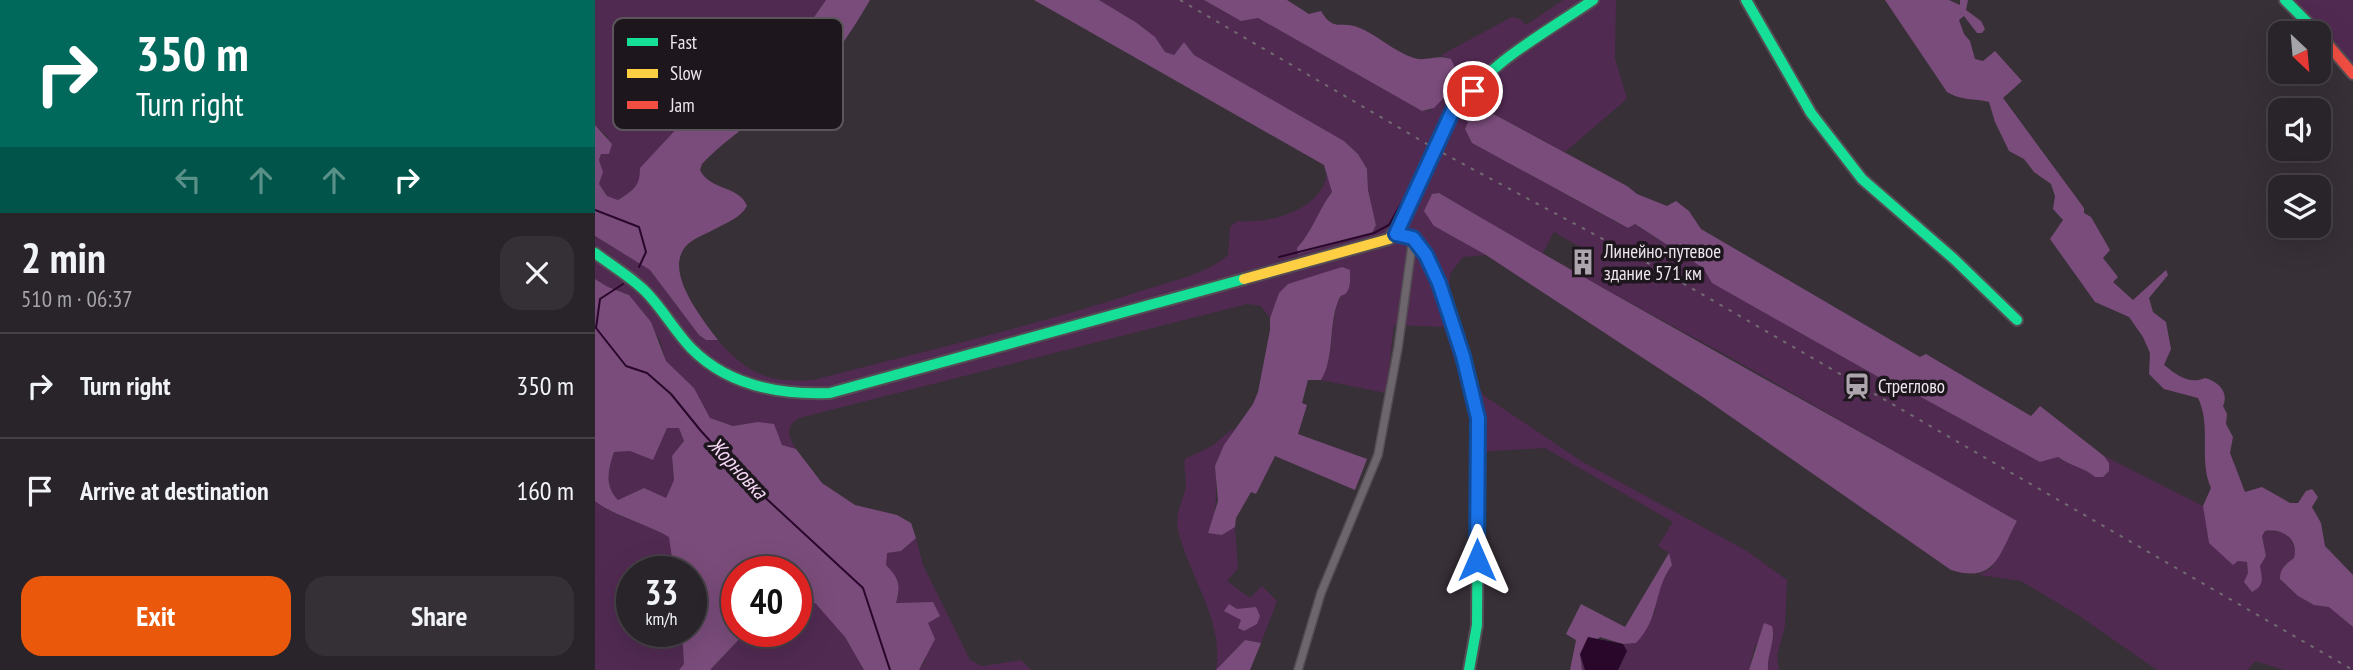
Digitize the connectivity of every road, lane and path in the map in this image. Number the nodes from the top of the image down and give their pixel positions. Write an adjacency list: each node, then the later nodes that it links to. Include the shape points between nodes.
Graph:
1 (1593, 0): 7 (street, via 1493,72 1453,110)
2 (1747, 0): 10 (street, via 1811,113 1862,179)
3 (2285, 0): 4 (street)
4 (2305, 21)
5 (2331, 49): 6 (street)
6 (2353, 74)
7 (1396, 234): 8 (street); 9 (street, via 1375,244 830,393 797,396 757,389 719,370 692,349 645,291)
8 (1413, 238): 11 (street, via 1378,455 1321,593); 12 (street, via 1439,283 1478,418 1477,625)
9 (595, 254)
10 (2017, 320)
11 (1298, 670)
12 (1469, 670)

